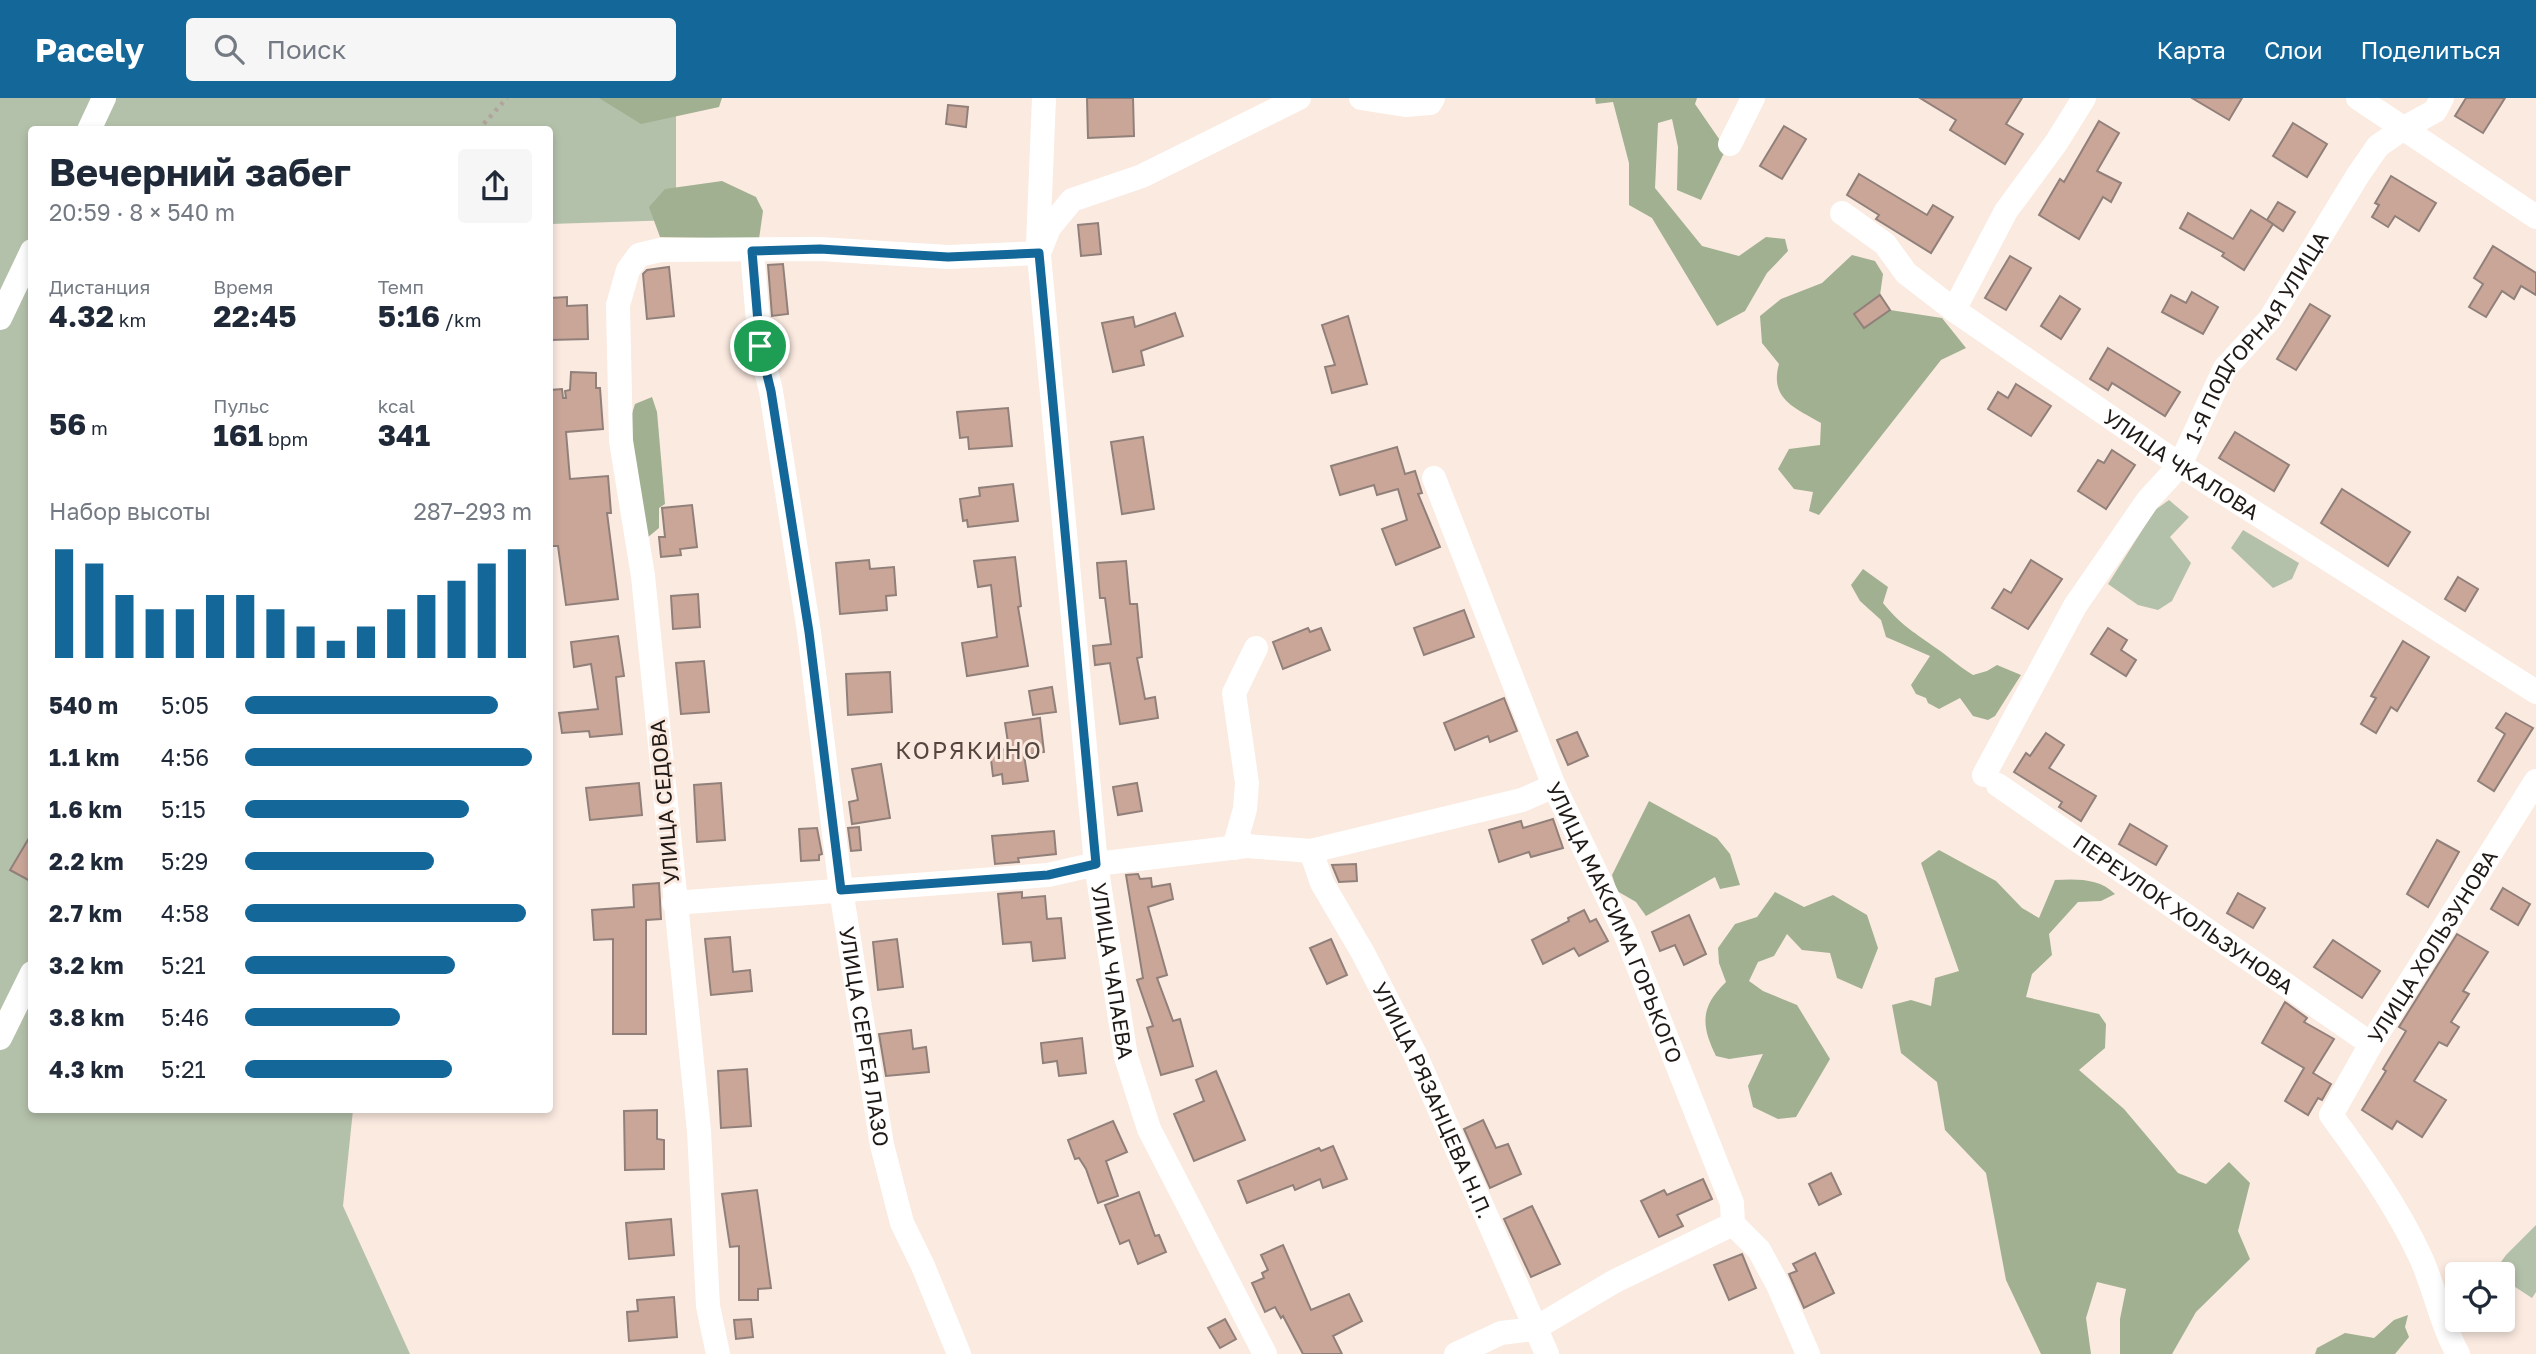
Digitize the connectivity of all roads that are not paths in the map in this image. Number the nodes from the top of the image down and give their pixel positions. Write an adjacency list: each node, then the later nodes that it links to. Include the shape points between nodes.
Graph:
1 (104, 98): 10 (street)
2 (1044, 98): 16 (street, УЛИЦА ЧАПАЕВА)
3 (1299, 98): 16 (street, via 1142,176 1072,200 1049,228)
4 (1361, 98): 9 (street, via 1405,105)
5 (1753, 98): 12 (street)
6 (2084, 98): 18 (street, via 2006,211)
7 (2358, 98): 11 (street)
8 (2442, 98): 11 (street, 1-Я ПОДГОРНАЯ УЛИЦА, via 2435,111)
9 (1432, 101)
10 (91, 126)
11 (2404, 128): 14 (street); 20 (street, 1-Я ПОДГОРНАЯ УЛИЦА, via 2378,146 2270,319 2225,368)
12 (1730, 144)
13 (1842, 213): 18 (street, УЛИЦА ЧКАЛОВА, via 1885,244 1906,272)
14 (2536, 217)
15 (752, 251): 16 (street, via 820,249 948,257); 30 (street, УЛИЦА СЕРГЕЯ ЛАЗО, via 760,346 809,632); 31 (street, УЛИЦА СЕДОВА, via 660,250 639,255 628,270 618,304 621,441 643,576)
16 (1039, 253): 29 (street, УЛИЦА ЧАПАЕВА)
17 (28, 259): 19 (street)
18 (1954, 310): 20 (street, УЛИЦА ЧКАЛОВА)
19 (0, 318)
20 (2180, 465): 23 (street, УЛИЦА ЧКАЛОВА); 24 (street, 1-Я ПОДГОРНАЯ УЛИЦА, via 2148,500 2075,607)
21 (1434, 478): 26 (street, УЛИЦА МАКСИМА ГОРЬКОГО)
22 (1256, 648): 27 (street, via 1234,693 1247,783)
23 (2536, 692)
24 (1991, 780): 34 (street, ПЕРЕУЛОК ХОЛЬЗУНОВА)
25 (2536, 781): 34 (street, УЛИЦА ХОЛЬЗУНОВА)
26 (1554, 786): 28 (street, via 1522,800); 35 (street, УЛИЦА МАКСИМА ГОРЬКОГО, via 1625,933 1732,1203)
27 (1234, 848): 28 (street); 29 (street)
28 (1311, 851): 36 (street, УЛИЦА РЯЗАНЦЕВА Н.П., via 1322,883 1416,1056)
29 (1096, 864): 30 (street, via 1048,875); 39 (street, УЛИЦА ЧАПАЕВА, via 1126,1057 1149,1129)
30 (841, 890): 31 (street); 38 (street, УЛИЦА СЕРГЕЯ ЛАЗО, via 882,1145 898,1210)
31 (674, 904): 37 (street, УЛИЦА СЕДОВА, via 699,1131 708,1306)
32 (28, 981): 33 (street)
33 (0, 1038)
34 (2371, 1044): 43 (street, УЛИЦА ХОЛЬЗУНОВА, via 2331,1115 2400,1217)
35 (1733, 1224): 36 (street, via 1615,1281); 42 (street, via 1759,1250)
36 (1534, 1329): 40 (street, via 1501,1333); 41 (street, УЛИЦА РЯЗАНЦЕВА Н.П.)
37 (718, 1354)
38 (959, 1354)
39 (1265, 1354)
40 (1456, 1354)
41 (1547, 1354)
42 (1808, 1354)
43 (2458, 1354)

